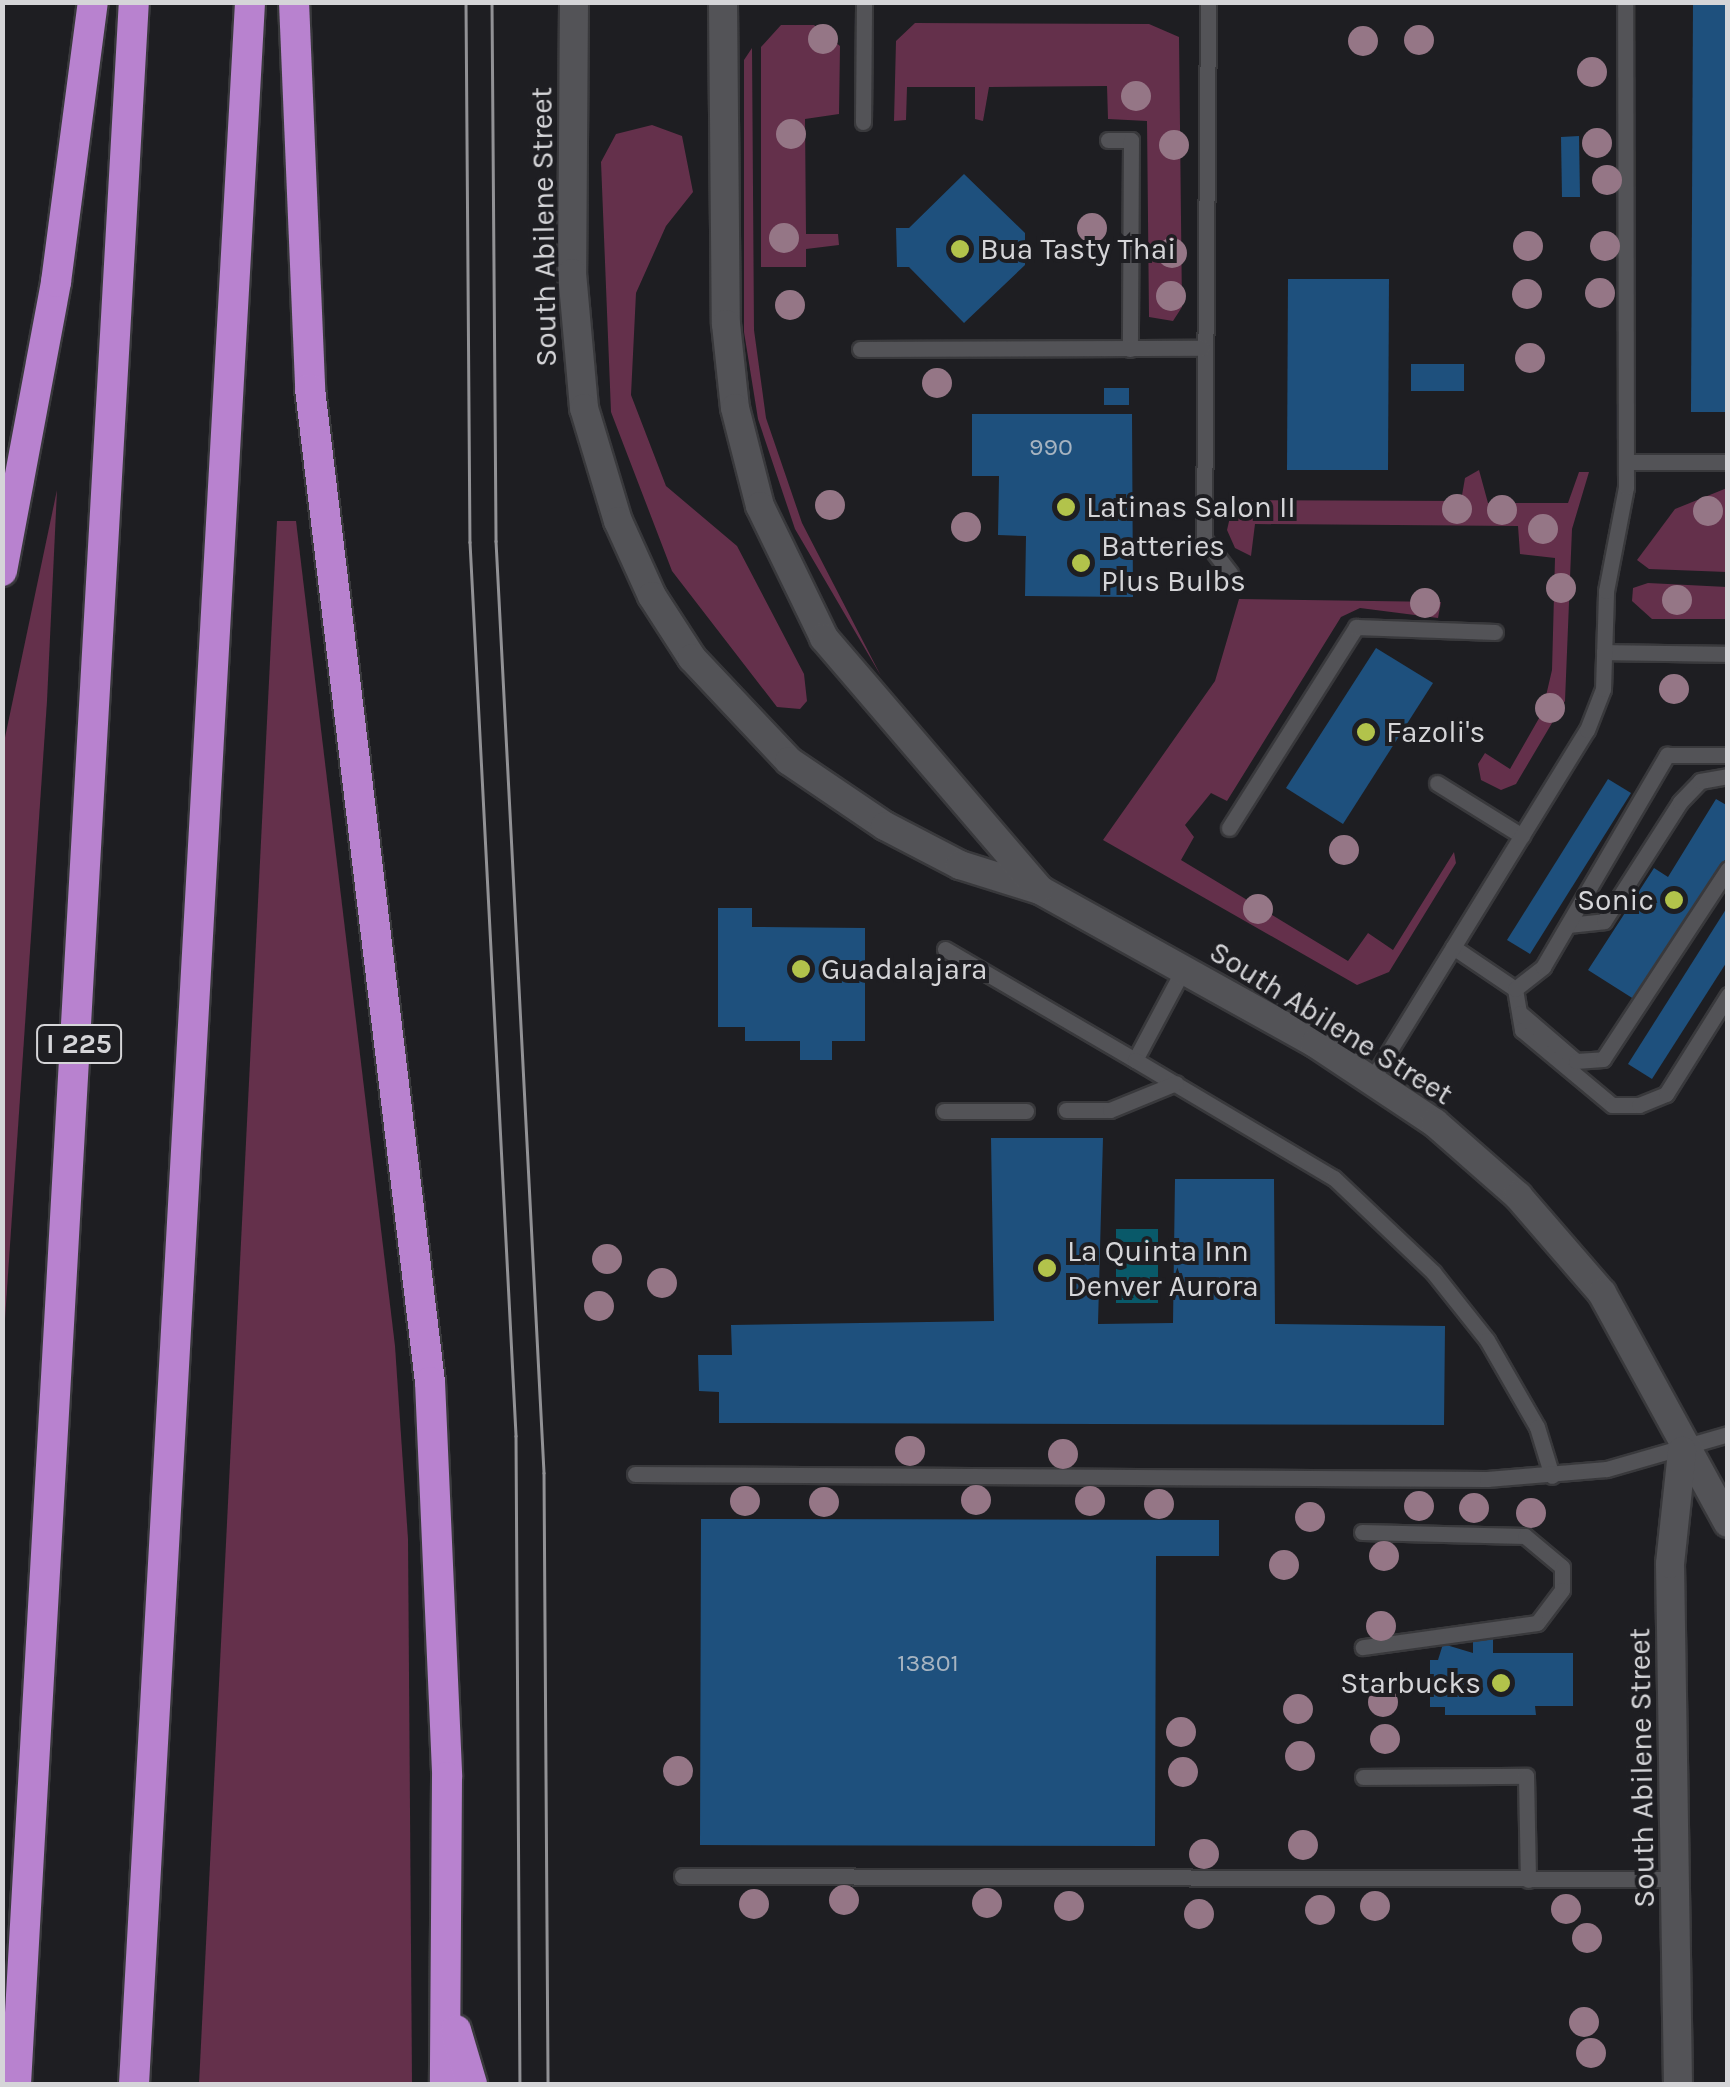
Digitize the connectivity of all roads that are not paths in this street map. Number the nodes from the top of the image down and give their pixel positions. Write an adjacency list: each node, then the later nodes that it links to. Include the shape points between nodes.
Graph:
1 (94, 2): 17 (highway, via 56,282)
2 (134, 2): 54 (highway, I 225)
3 (250, 2): 55 (highway)
4 (294, 2): 53 (highway, via 310,389 430,1382 447,1777)
5 (574, 2): 28 (main road, South Abilene Street, via 578,374 604,480 652,596 728,701 789,761 922,847)
6 (723, 2): 28 (main road, South Abilene Street, via 726,324 735,408 760,506 824,638)
7 (864, 2): 10 (lane)
8 (1208, 2): 12 (lane)
9 (1625, 2): 15 (lane)
10 (863, 122)
11 (1108, 140): 14 (lane, via 1130,140)
12 (1202, 348): 14 (lane); 18 (lane, via 1204,539)
13 (860, 349): 14 (lane)
14 (1130, 349)
15 (1627, 462): 16 (lane); 20 (lane)
16 (1728, 462)
17 (2, 572)
18 (1230, 573)
19 (1495, 632): 25 (lane, via 1356,627)
20 (1604, 652): 21 (lane); 26 (lane, via 1597,710)
21 (1728, 654)
22 (1728, 755): 29 (lane, via 1668,755)
23 (1728, 776): 29 (lane, via 1700,781 1680,802 1604,922)
24 (1437, 783): 26 (lane)
25 (1229, 828)
26 (1522, 836): 30 (lane)
27 (1728, 869): 35 (lane, via 1603,1058 1576,1061)
28 (1040, 890): 32 (main road, South Abilene Street)
29 (1568, 926): 33 (lane, via 1543,967)
30 (1453, 947): 33 (lane); 37 (lane)
31 (945, 949): 36 (lane)
32 (1183, 970): 36 (lane); 37 (main road, South Abilene Street)
33 (1515, 989): 35 (lane)
34 (1728, 996): 35 (lane, via 1666,1094 1640,1106 1612,1105 1522,1030)
35 (1520, 1013)
36 (1135, 1060): 38 (lane)
37 (1372, 1079): 43 (main road, South Abilene Street, via 1482,1162 1571,1254 1630,1336)
38 (1176, 1083): 39 (lane, via 1110,1110); 45 (lane, via 1334,1178 1432,1272 1486,1340 1537,1427)
39 (1066, 1110)
40 (944, 1111): 41 (lane)
41 (1026, 1111)
42 (1728, 1434): 43 (lane)
43 (1682, 1451): 45 (lane); 46 (main road, South Abilene Street); 52 (main road, South Abilene Street, via 1670,1564)
44 (635, 1474): 45 (lane)
45 (1552, 1476)
46 (1728, 1523)
47 (1362, 1532): 48 (lane, via 1525,1536 1562,1567 1562,1590 1537,1623)
48 (1363, 1647)
49 (1363, 1776): 51 (lane, via 1526,1776)
50 (682, 1876): 51 (lane)
51 (1528, 1880): 52 (lane)
52 (1678, 1880): 58 (main road, South Abilene Street)
53 (445, 1947): 56 (highway); 57 (highway)
54 (16, 2084)
55 (134, 2084)
56 (444, 2084)
57 (472, 2084)
58 (1678, 2084)

